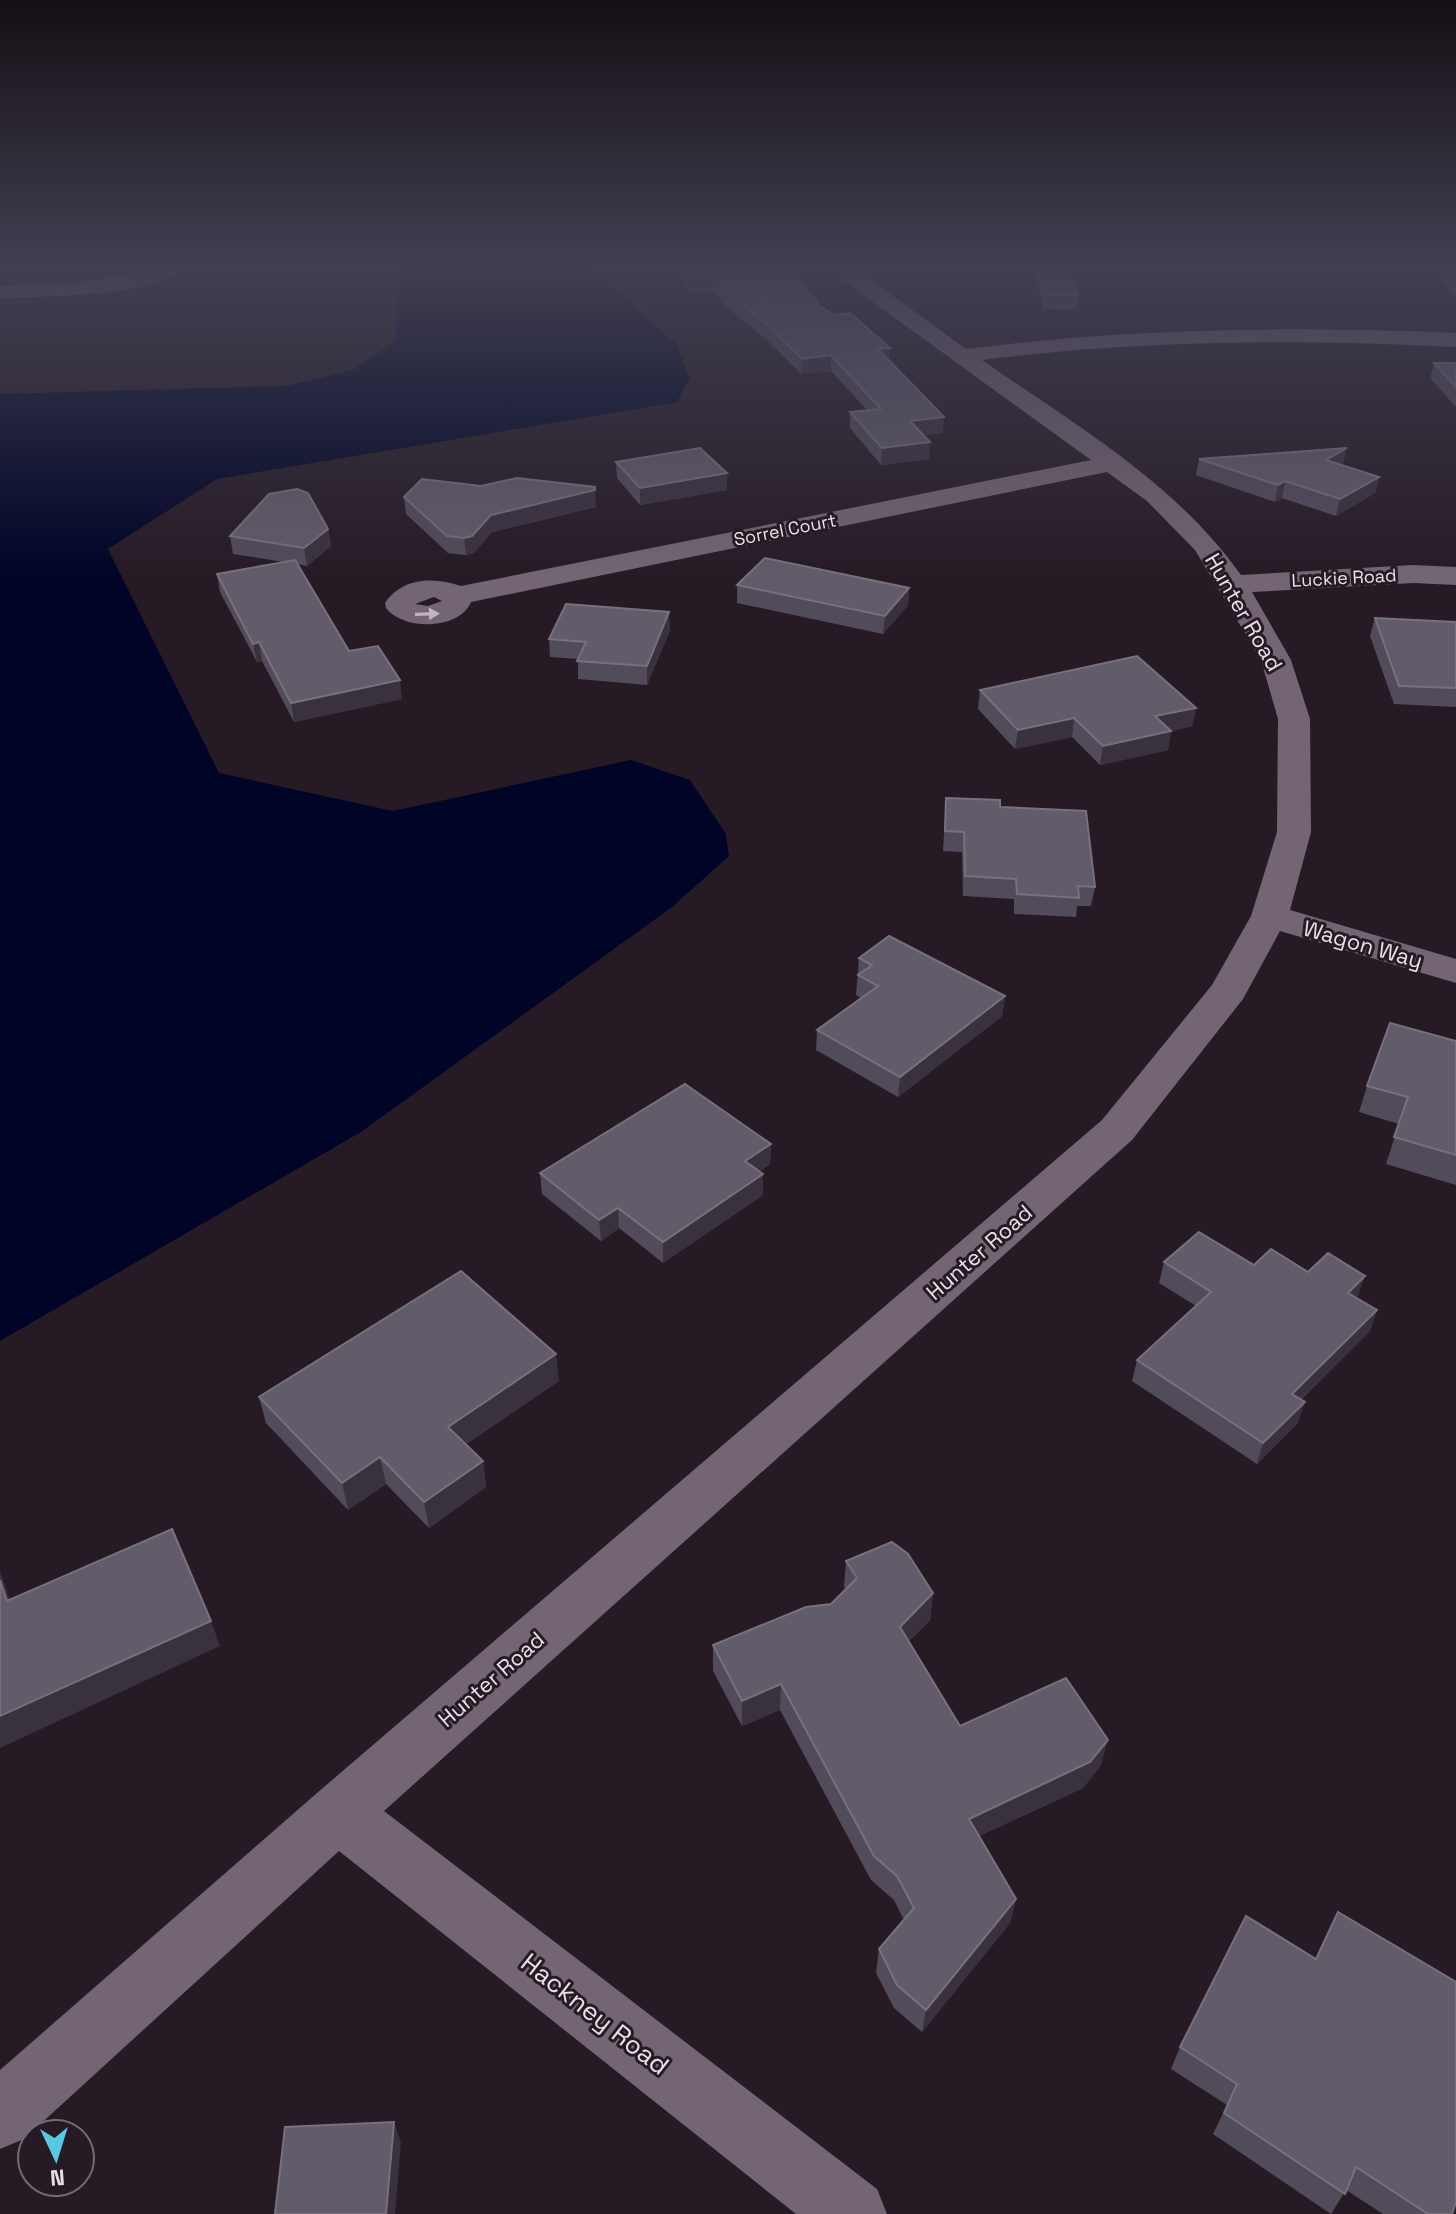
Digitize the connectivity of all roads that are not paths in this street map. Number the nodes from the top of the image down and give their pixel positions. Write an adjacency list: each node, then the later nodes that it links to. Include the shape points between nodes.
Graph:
1 (981, 369): 2 (street, Hunter Road)
2 (1114, 463): 4 (street, Hunter Road, via 1156,495 1205,544); 5 (street, Sorrel Court)
3 (1456, 576): 4 (street, Luckie Road)
4 (1233, 584): 6 (street, Hunter Road, via 1276,660 1294,719 1294,832)
5 (457, 596)
6 (1270, 916): 7 (street, Wagon Way); 8 (street, Hunter Road, via 1229,990 1117,1130)
7 (1456, 971)
8 (338, 1813): 9 (street, Hunter Road); 10 (street, Hackney Road)
9 (0, 2115)
10 (852, 2214)

